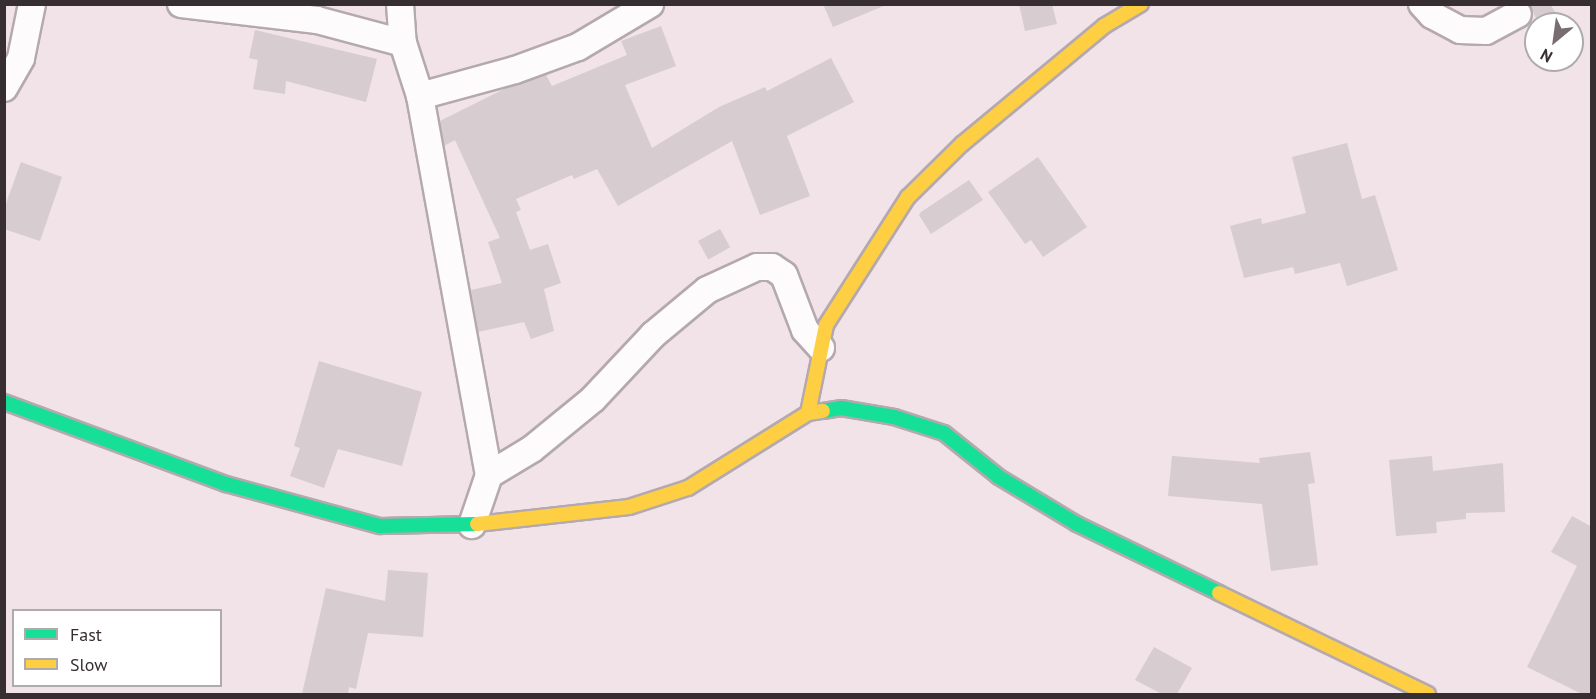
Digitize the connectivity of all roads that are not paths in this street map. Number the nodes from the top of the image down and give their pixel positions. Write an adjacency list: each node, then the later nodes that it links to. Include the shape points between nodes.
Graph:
1 (32, 4): 9 (street, via 21,57)
2 (181, 4): 8 (street, via 317,20)
3 (400, 4): 8 (street)
4 (650, 4): 10 (street, via 578,47 515,70)
5 (1141, 4): 11 (street, via 1104,26 962,144 908,197 843,293 826,325)
6 (1422, 4): 7 (street, via 1432,15 1460,30 1486,31)
7 (1518, 14)
8 (403, 44): 10 (street)
9 (4, 88)
10 (420, 96): 14 (street)
11 (820, 348): 13 (street); 14 (street, via 805,330 784,275 772,267 757,267 706,290 652,335 593,399 532,449)
12 (4, 402): 15 (street, via 226,484 380,526)
13 (808, 413): 15 (street, via 688,488 629,507); 16 (street, via 841,408 894,417 944,433 999,477 1077,524)
14 (489, 475): 15 (street)
15 (472, 525)
16 (1428, 694)

